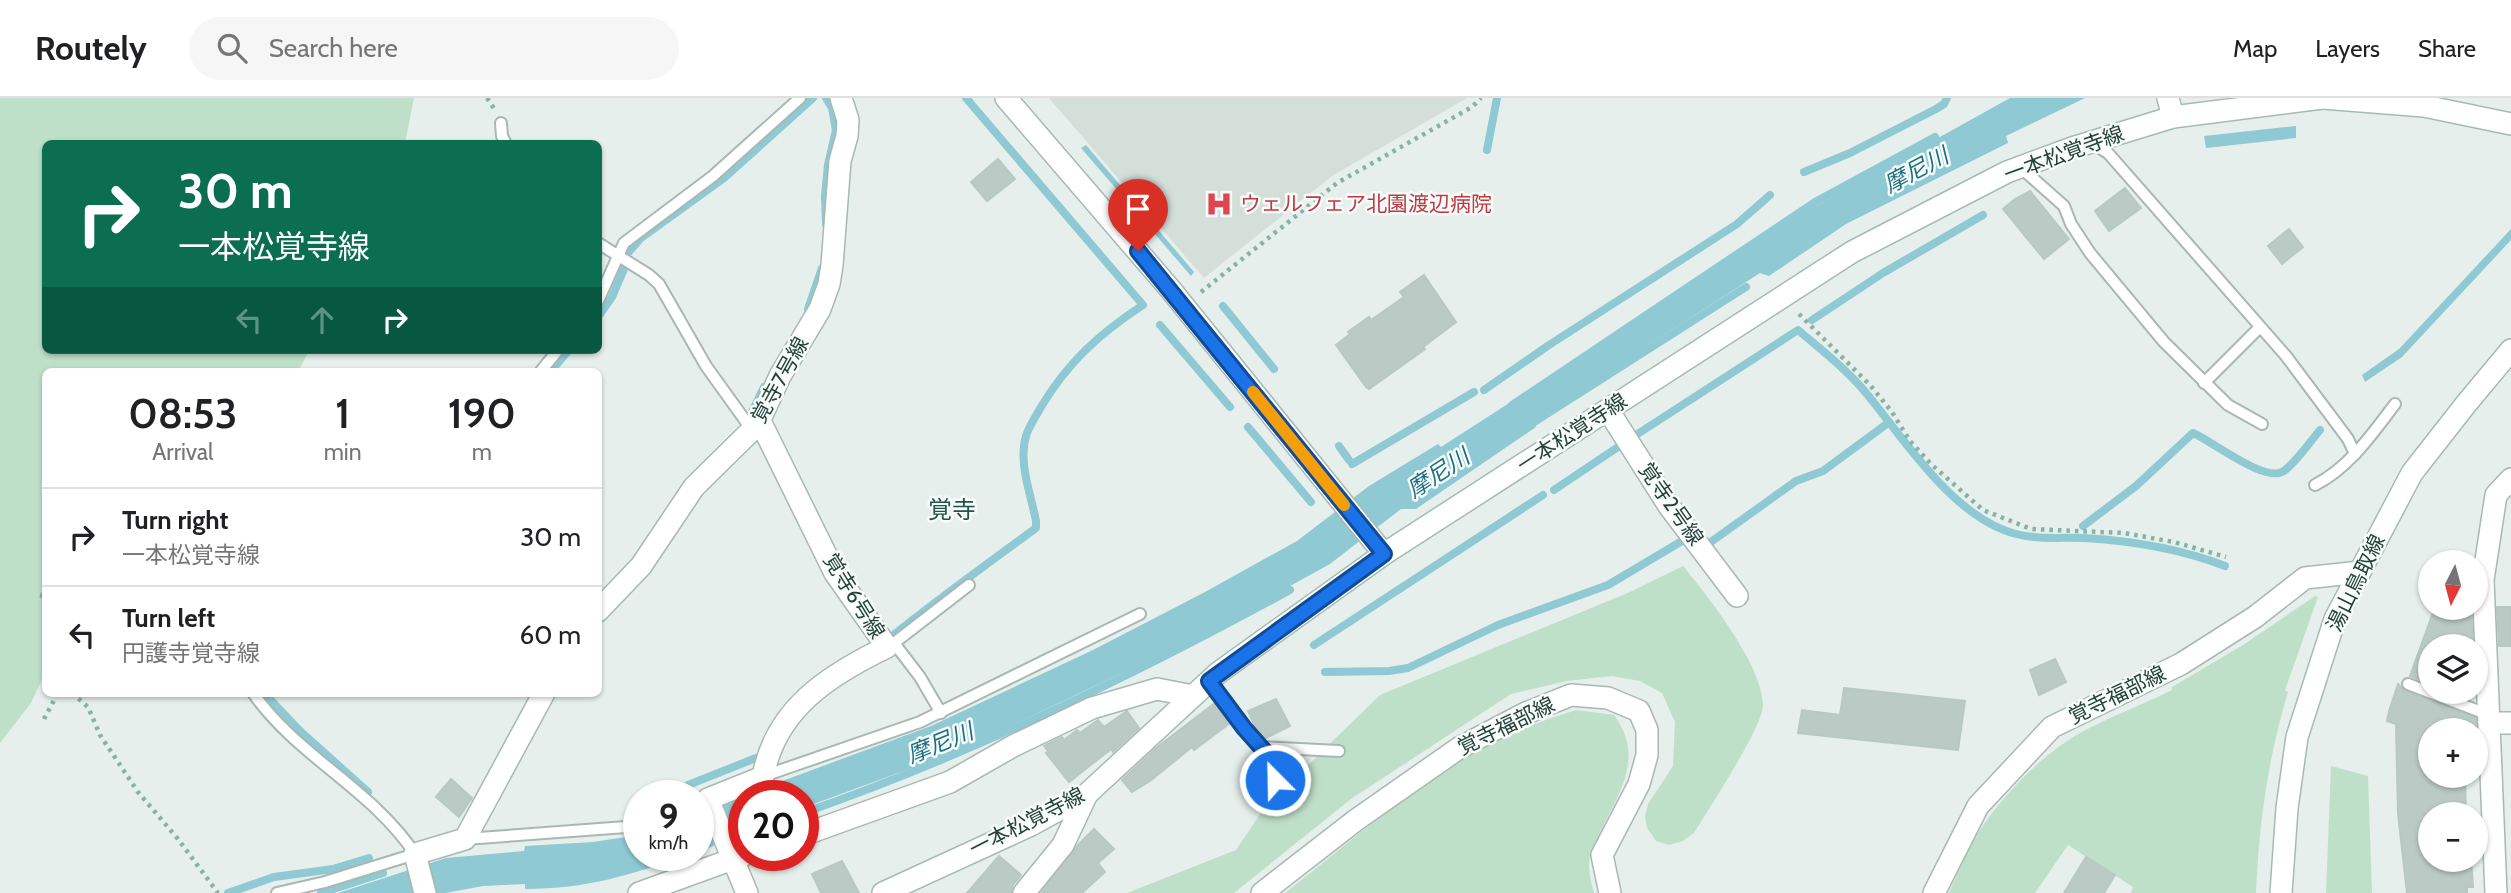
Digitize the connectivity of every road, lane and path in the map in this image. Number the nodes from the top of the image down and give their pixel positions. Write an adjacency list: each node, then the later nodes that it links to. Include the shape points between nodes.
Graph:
1 (800, 98): 13 (lane, via 713,176 624,243)
2 (841, 98): 25 (street, 覚寺7号線, via 847,136 840,161 828,284 820,309)
3 (1006, 98): 15 (street)
4 (1481, 98): 15 (path, via 1337,183)
5 (2322, 98): 6 (street, 一本松覚寺線); 8 (street, 一本松覚寺線, via 2424,106)
6 (2170, 107): 10 (street, 一本松覚寺線)
7 (501, 123): 9 (lane)
8 (2511, 124)
9 (504, 140)
10 (2091, 142): 11 (street, 一本松覚寺線); 17 (lane, via 2108,153)
11 (2020, 167): 21 (lane, via 2064,206 2090,253); 23 (street, 一本松覚寺線, via 1852,252)
12 (602, 246): 13 (lane)
13 (617, 255): 14 (lane); 25 (lane, via 659,284 706,366)
14 (602, 293)
15 (1183, 305): 29 (street)
16 (1799, 314): 30 (path, via 1870,385 1932,465 1983,510 2031,529 2124,533)
17 (2260, 327): 21 (lane); 26 (lane)
18 (2511, 350): 31 (street, 湯山鳥取線, via 2412,474)
19 (555, 354): 20 (lane)
20 (543, 368)
21 (2204, 383): 24 (lane, via 2228,405)
22 (2395, 404): 26 (lane)
23 (1608, 410): 29 (street, 一本松覚寺線); 33 (street, 覚寺2号線, via 1669,506)
24 (2262, 424)
25 (755, 425): 34 (street, 覚寺7号線, via 694,487 642,566); 36 (street, 覚寺6号線, via 835,573)
26 (2355, 454): 28 (lane)
27 (2511, 479): 46 (street, via 2496,495 2483,580)
28 (2315, 485)
29 (1378, 547): 37 (street, 一本松覚寺線)
30 (2225, 557)
31 (2360, 572): 71 (street, 覚寺福部線, via 2305,578 2255,617 2181,664 2052,727 1978,806); 72 (street, 湯山鳥取線, via 2335,619 2297,737)
32 (969, 585): 36 (lane)
33 (1737, 596)
34 (602, 607)
35 (1140, 614): 44 (lane)
36 (891, 645): 44 (lane, via 920,677); 50 (street, 覚寺6号線, via 820,686 798,706 776,734)
37 (1209, 681): 39 (street, 一本松覚寺線); 48 (lane)
38 (2408, 684): 46 (lane)
39 (1194, 696): 51 (street, 一本松覚寺線); 56 (street, via 1157,689 1092,708 950,782)
40 (56, 697): 45 (path)
41 (77, 697): 62 (path, via 88,707 100,736 138,792)
42 (257, 697): 60 (lane, via 294,738 373,806 406,840)
43 (542, 697): 57 (street)
44 (941, 713): 50 (lane)
45 (44, 719)
46 (2489, 719): 47 (street); 73 (street)
47 (2511, 723)
48 (1261, 747): 49 (lane); 53 (lane)
49 (1339, 751)
50 (763, 777): 52 (street)
51 (1087, 793): 67 (street, 一本松覚寺線, via 1031,825); 68 (street, via 1063,845)
52 (714, 798)
53 (1289, 800)
54 (714, 817): 58 (street)
55 (623, 827): 57 (lane)
56 (819, 829)
57 (465, 839): 60 (street)
58 (728, 844)
59 (728, 857): 65 (street)
60 (416, 858): 63 (lane); 64 (street)
61 (739, 871): 66 (street)
62 (218, 893)
63 (277, 893)
64 (425, 893)
65 (639, 893)
66 (747, 893)
67 (883, 893)
68 (1024, 893)
69 (1262, 893): 70 (street, 覚寺福部線, via 1459,748 1571,695 1608,698 1639,711 1647,730 1647,755 1639,784 1602,855)
70 (1610, 893)
71 (1934, 893)
72 (2281, 893)
73 (2496, 893)

